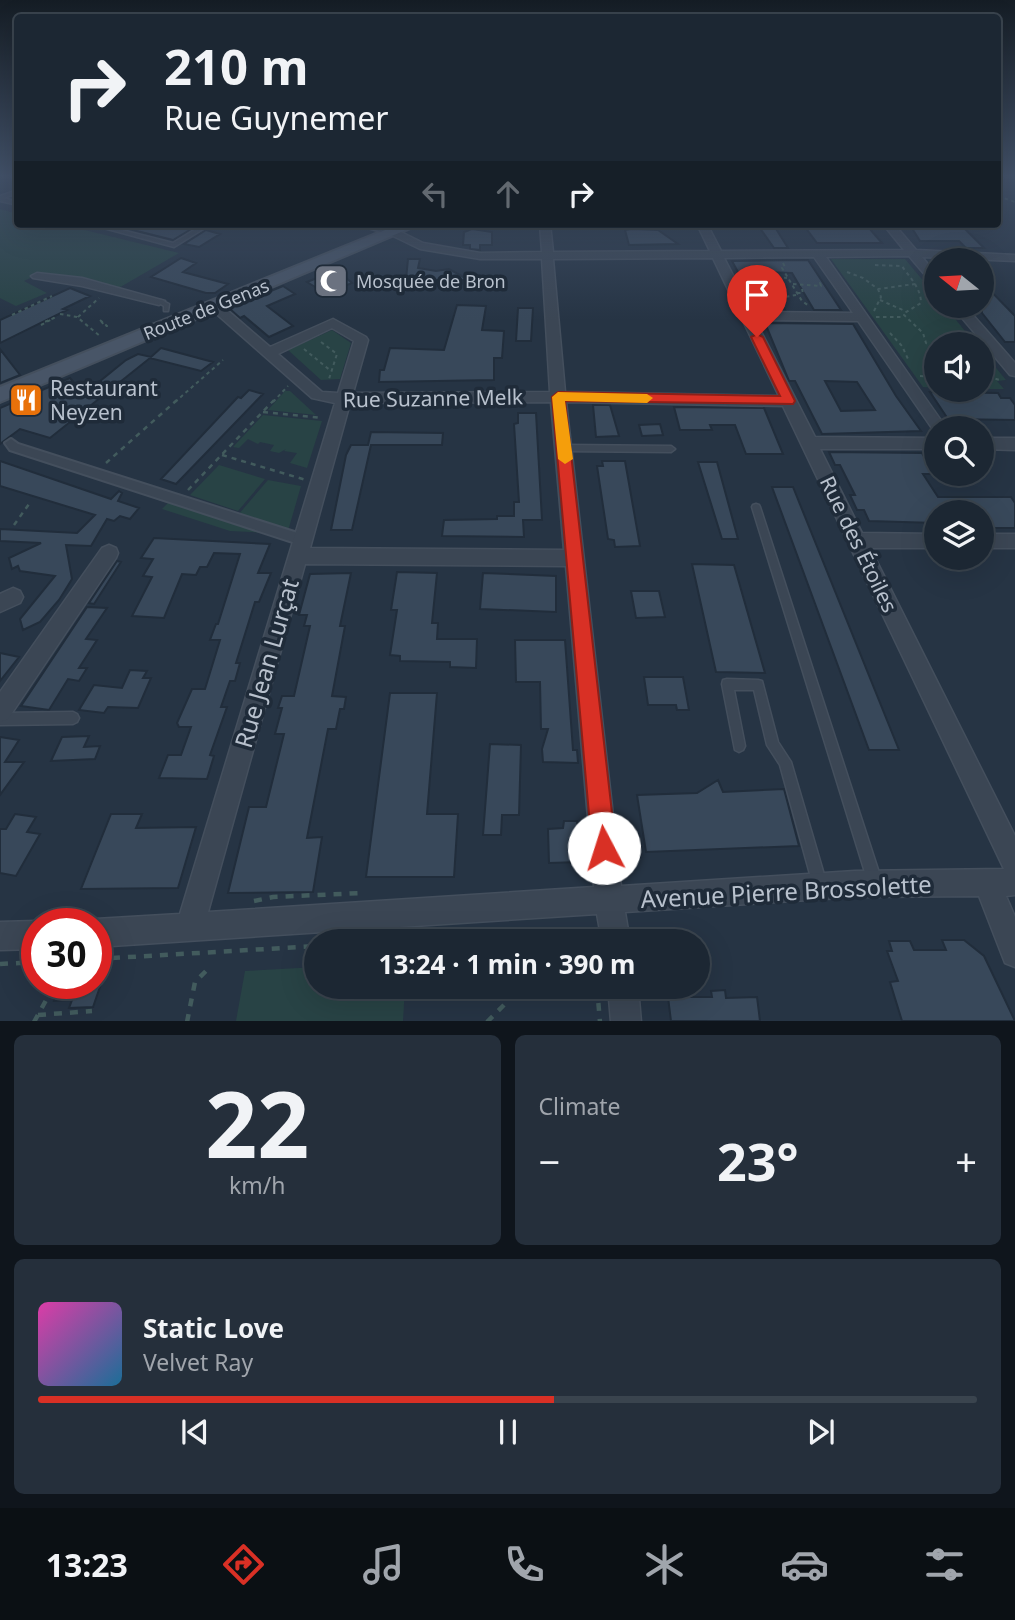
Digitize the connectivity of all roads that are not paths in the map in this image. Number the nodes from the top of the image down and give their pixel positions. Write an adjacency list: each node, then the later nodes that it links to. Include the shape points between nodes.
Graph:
1 (108, 228): 2 (lane, via 174,245)
2 (202, 228)
3 (376, 228): 8 (street)
4 (403, 228): 8 (main road, Route de Genas)
5 (545, 228): 10 (street)
6 (704, 228): 11 (street, Rue des Étoiles)
7 (891, 228): 9 (street)
8 (393, 232): 10 (street, via 420,246 452,253); 17 (main road, Route de Genas)
9 (913, 253): 12 (street); 13 (street); 14 (street)
10 (547, 254): 11 (street); 24 (street)
11 (718, 254): 12 (street); 18 (street, Rue des Étoiles)
12 (818, 254): 19 (street)
13 (1015, 258)
14 (924, 266)
15 (37, 276): 16 (street, via 82,282)
16 (163, 306)
17 (215, 306): 21 (street, Rue Suzanne Melk); 23 (main road, Route de Genas)
18 (747, 316): 19 (street); 25 (street, Rue des Étoiles)
19 (866, 317): 27 (street)
20 (968, 318): 22 (street)
21 (269, 353): 26 (street, Rue Suzanne Melk, via 317,395); 26 (street, Rue Jean Lurçat, via 333,323 361,340)
22 (1015, 372)
23 (0, 395)
24 (558, 397): 25 (street, Rue Suzanne Melk); 26 (street, Rue Suzanne Melk); 33 (street)
25 (789, 401): 29 (street, Rue des Étoiles)
26 (341, 409): 40 (street, Rue Jean Lurçat)
27 (931, 416)
28 (11, 443): 40 (street)
29 (810, 443): 30 (street); 36 (street, Rue des Étoiles)
30 (924, 443)
31 (994, 444): 32 (street)
32 (1015, 444)
33 (564, 448): 34 (lane); 42 (street)
34 (671, 449)
35 (756, 507): 50 (lane)
36 (858, 540): 37 (street); 47 (street, Rue des Étoiles)
37 (924, 541)
38 (994, 541): 39 (street)
39 (1015, 541)
40 (300, 548): 42 (street); 53 (street, Rue Jean Lurçat)
41 (109, 553): 43 (street)
42 (576, 558): 52 (street)
43 (0, 711)
44 (73, 718): 45 (lane)
45 (0, 719)
46 (739, 746): 51 (lane, via 727,684 758,685)
47 (1015, 864)
48 (987, 881): 49 (street, Avenue Pierre Brossolette); 50 (street, Avenue Pierre Brossolette); 58 (street)
49 (1015, 881)
50 (875, 884): 51 (street, Avenue Pierre Brossolette)
51 (821, 886): 52 (street, Avenue Pierre Brossolette)
52 (609, 901): 53 (street, Avenue Pierre Brossolette); 54 (street)
53 (190, 928): 55 (street, Avenue Pierre Brossolette)
54 (614, 929)
55 (112, 932)
56 (21, 935): 57 (street)
57 (0, 936)
58 (1015, 953)
59 (624, 999): 60 (street)
60 (626, 1021)

